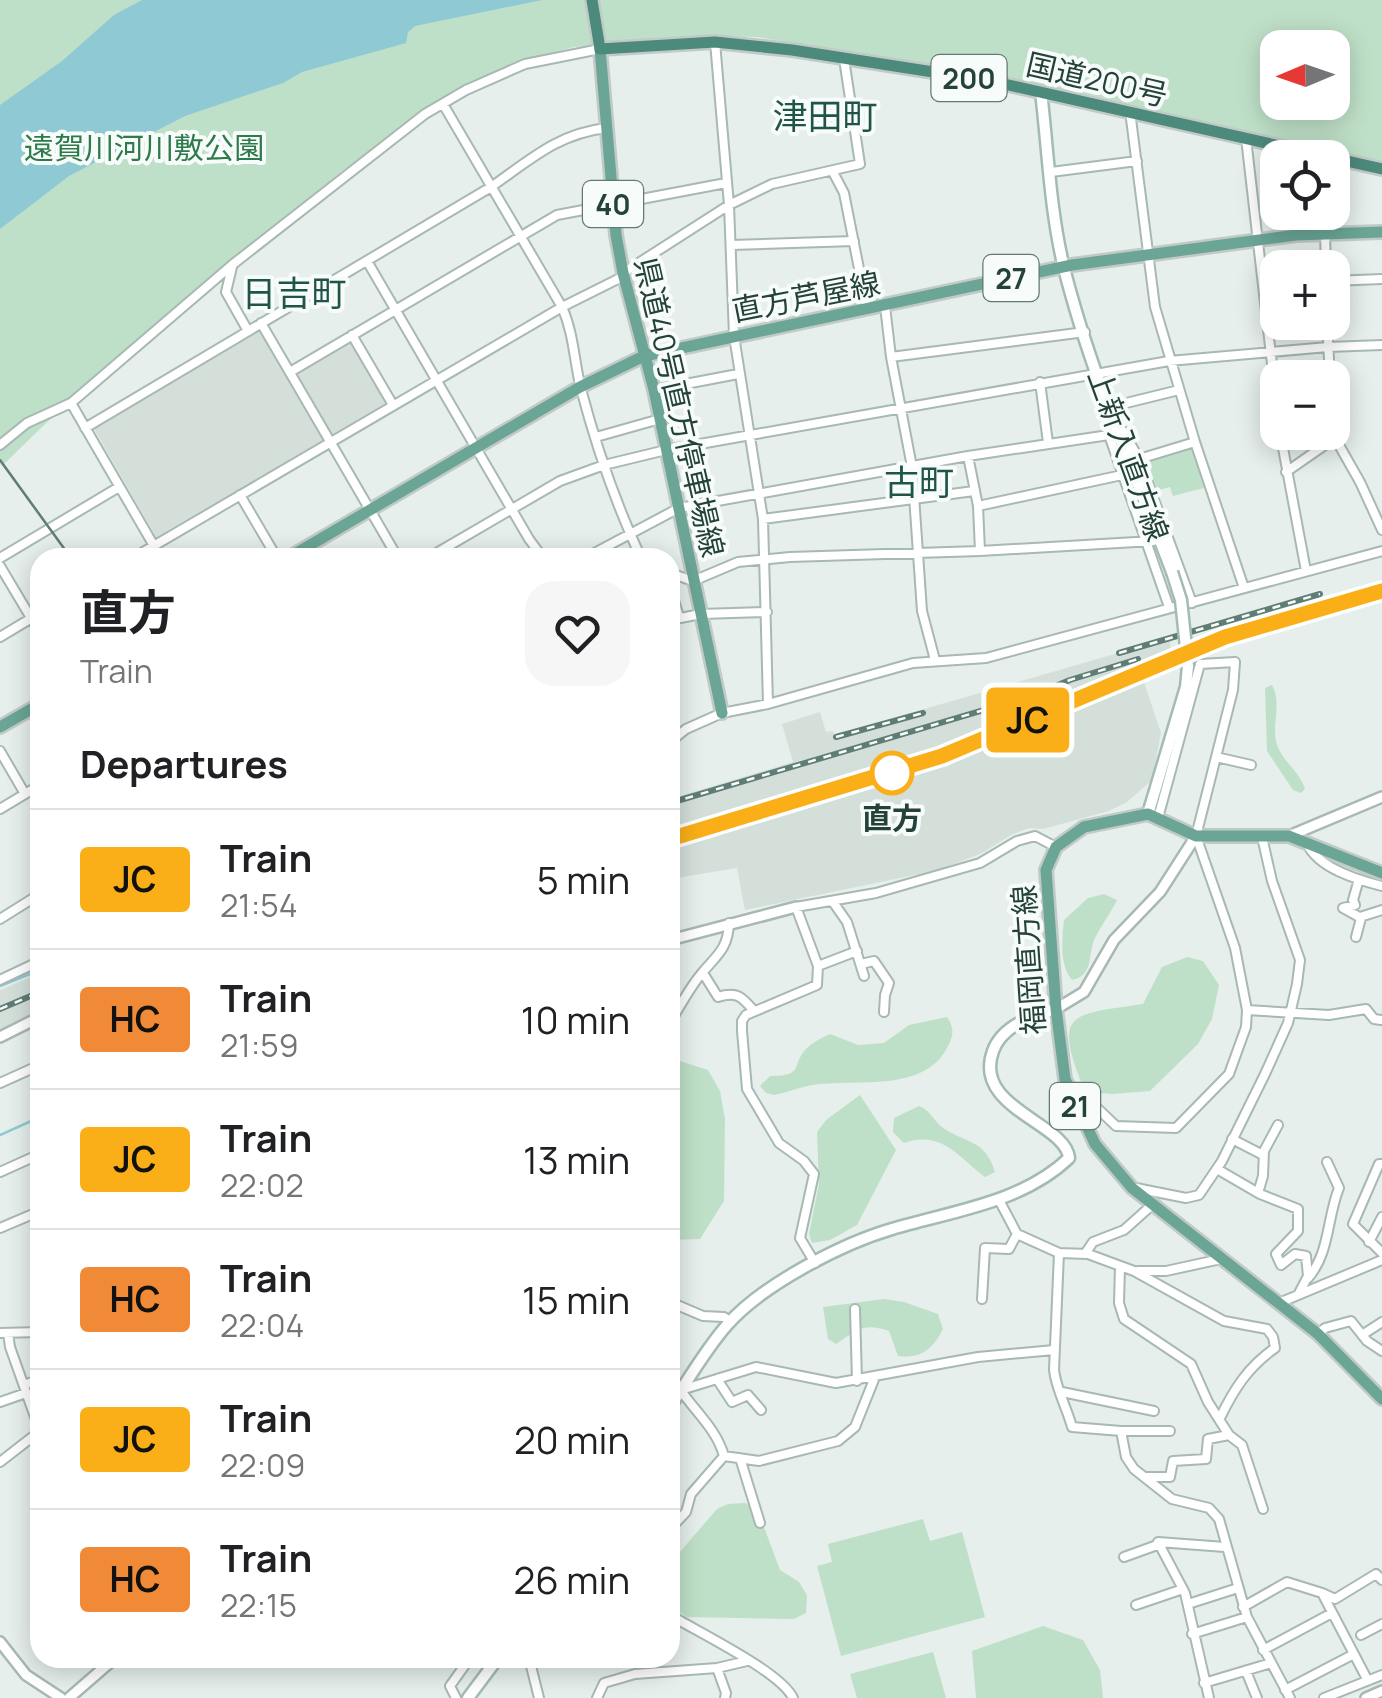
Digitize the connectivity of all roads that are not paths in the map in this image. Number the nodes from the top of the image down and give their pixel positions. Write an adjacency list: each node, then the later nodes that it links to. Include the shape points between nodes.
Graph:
1 (592, 0): 3 (highway)
2 (715, 42): 3 (highway, 国道200号 / 200); 4 (highway, 国道200号 / 200); 14 (street)
3 (599, 44): 6 (street, via 526,64); 8 (main road, 県道40号直方停車場線 / 40)
4 (844, 59): 5 (highway, 国道200号 / 200); 12 (street, via 860,164)
5 (1041, 92): 7 (highway, 国道200号 / 200); 13 (main road, 上新入直方線)
6 (443, 104): 15 (street); 27 (street)
7 (1130, 111): 9 (highway, 国道200号 / 200); 10 (street)
8 (606, 128): 15 (street, via 554,143); 17 (main road, 県道40号直方停車場線 / 40)
9 (1246, 138): 11 (highway, 国道200号 / 200); 21 (street)
10 (1136, 161): 13 (street); 25 (street)
11 (1382, 168)
12 (832, 172): 16 (street, via 772,184); 22 (street, via 844,193)
13 (1050, 172): 28 (main road, 上新入直方線)
14 (726, 184): 16 (street); 17 (street)
15 (490, 187): 20 (street); 26 (street)
16 (729, 205): 23 (street); 30 (street)
17 (614, 207): 20 (street, via 571,211); 30 (main road, 県道40号直方停車場線 / 40)
18 (1382, 232): 19 (main road, 直方芦屋線 / 27)
19 (1325, 233): 21 (main road, 直方芦屋線 / 27); 24 (street)
20 (519, 236): 34 (street); 35 (street)
21 (1256, 240): 25 (main road, 直方芦屋線 / 27); 29 (street)
22 (854, 241): 23 (street); 36 (street)
23 (730, 246): 41 (street)
24 (1325, 250)
25 (1149, 254): 28 (main road, 直方芦屋線 / 27); 51 (street)
26 (366, 260): 35 (street); 37 (street)
27 (232, 265): 38 (street, via 226,292); 60 (street)
28 (1064, 267): 33 (main road, 直方芦屋線 / 27); 39 (main road, 上新入直方線)
29 (1260, 270)
30 (624, 275): 34 (street); 47 (main road, 県道40号直方停車場線 / 40)
31 (1382, 279): 32 (street)
32 (1350, 281)
33 (885, 306): 36 (main road, 直方芦屋線 / 27); 48 (street)
34 (562, 307): 55 (street); 57 (street)
35 (395, 309): 40 (street); 55 (street)
36 (866, 309): 41 (main road, 直方芦屋線 / 27)
37 (261, 323): 38 (street); 52 (street)
38 (248, 331): 65 (street)
39 (1084, 332): 48 (street); 53 (main road, 上新入直方線)
40 (352, 335): 52 (street); 61 (street)
41 (734, 336): 47 (main road, 直方芦屋線 / 27); 54 (street)
42 (1270, 340): 46 (street)
43 (1328, 340): 45 (street)
44 (1382, 345): 45 (street)
45 (1328, 347): 46 (street); 50 (street)
46 (1272, 352): 49 (street); 51 (street)
47 (644, 356): 57 (main road, 直方芦屋線 / 27); 58 (main road, 県道40号直方停車場線 / 40)
48 (891, 357): 62 (street)
49 (1273, 360)
50 (1329, 360)
51 (1170, 361): 53 (street); 59 (street)
52 (290, 372): 69 (street)
53 (1098, 372): 56 (street); 63 (main road, 上新入直方線)
54 (738, 374): 58 (street); 67 (street)
55 (436, 380): 61 (street); 73 (street)
56 (1040, 382): 62 (street); 71 (street)
57 (580, 387): 68 (street); 73 (main road, 直方芦屋線 / 27)
58 (654, 390): 64 (main road, 県道40号直方停車場線 / 40)
59 (1179, 390): 63 (street); 70 (street)
60 (70, 403): 65 (street); 72 (street)
61 (393, 406): 69 (street)
62 (900, 406): 67 (street); 81 (street)
63 (1110, 407): 66 (main road, 上新入直方線)
64 (660, 419): 68 (street); 74 (main road, 県道40号直方停車場線 / 40)
65 (85, 428): 84 (street)
66 (1113, 433): 71 (street); 79 (street, via 1123,431); 83 (street); 137 (main road, 上新入直方線, bridge, via 1172,572 1188,666)
67 (749, 434): 74 (street); 85 (street)
68 (596, 437): 80 (street)
69 (330, 442): 87 (street); 92 (street)
70 (1195, 442): 79 (street); 115 (street)
71 (1048, 443): 78 (street)
72 (0, 445)
73 (475, 448): 90 (street); 92 (main road, 直方芦屋線 / 27)
74 (666, 450): 80 (street); 91 (main road, 県道40号直方停車場線 / 40)
75 (1283, 450): 82 (street)
76 (1318, 450): 82 (street)
77 (1342, 450): 94 (street)
78 (968, 456): 81 (street); 86 (street)
79 (1140, 460): 116 (street)
80 (604, 465): 90 (street); 95 (street)
81 (912, 467): 85 (street); 88 (street)
82 (1286, 472): 112 (street)
83 (1122, 475): 89 (street); 96 (street)
84 (119, 486): 97 (street); 111 (street)
85 (760, 491): 91 (street); 93 (street)
86 (974, 491): 88 (street); 89 (street)
87 (240, 495): 97 (street); 100 (street)
88 (914, 498): 93 (street); 107 (street)
89 (978, 506): 109 (street)
90 (510, 507): 103 (street); 104 (street)
91 (680, 508): 95 (street); 114 (main road, 県道40号直方停車場線 / 40)
92 (369, 510): 101 (main road, 直方芦屋線 / 27); 102 (street)
93 (763, 519): 110 (street)
94 (1382, 530)
95 (630, 534): 105 (street); 106 (street)
96 (1150, 542): 109 (street); 118 (street)
97 (153, 545): 98 (street); 99 (street)
98 (148, 548)
99 (155, 548)
100 (271, 548)
101 (305, 548)
102 (392, 548)
103 (444, 548)
104 (537, 548)
105 (604, 548)
106 (637, 548)
107 (920, 551): 109 (street); 110 (street); 124 (street, via 922,611)
108 (1382, 551): 112 (street)
109 (980, 552)
110 (765, 560): 114 (street, via 738,562); 119 (street)
111 (0, 562): 117 (street)
112 (1306, 571): 115 (street)
113 (680, 576): 114 (street)
114 (693, 580): 120 (main road, 県道40号直方停車場線 / 40)
115 (1244, 588): 116 (street)
116 (1192, 602): 118 (street)
117 (30, 606)
118 (1169, 607): 124 (street, via 986,658)
119 (767, 612): 120 (street); 125 (street)
120 (701, 614): 121 (street); 127 (main road, 県道40号直方停車場線 / 40)
121 (680, 618)
122 (30, 619): 123 (street)
123 (0, 637)
124 (935, 660): 125 (street)
125 (768, 704): 127 (street)
126 (30, 710): 128 (main road)
127 (722, 713): 129 (street)
128 (0, 727)
129 (680, 734)
130 (0, 751): 134 (street)
131 (1216, 757): 132 (street); 137 (street, via 1235,662 1200,664); 138 (street)
132 (1251, 764)
133 (30, 791): 134 (street)
134 (25, 794): 136 (street)
135 (1382, 797): 139 (street)
136 (0, 809)
137 (1153, 816): 138 (main road); 142 (main road, 福岡直方線, via 1084,827)
138 (1196, 836): 140 (main road); 163 (street, via 1160,892 1114,940 1084,992); 164 (street, via 1235,948)
139 (1289, 836): 140 (main road); 141 (main road)
140 (1262, 837): 167 (street, via 1300,960)
141 (1308, 842): 143 (main road); 144 (street, via 1318,859)
142 (1056, 848): 146 (street, via 1035,836 980,863); 163 (main road, 福岡直方線 / 21, via 1046,870)
143 (1382, 872)
144 (1358, 879): 145 (street); 150 (street, via 1355,905 1343,908)
145 (1382, 886)
146 (833, 902): 148 (street); 155 (street)
147 (30, 904): 151 (street)
148 (796, 907): 152 (street); 158 (street)
149 (1382, 910): 150 (street)
150 (1360, 917): 154 (street)
151 (0, 919)
152 (729, 923): 153 (street); 159 (street, via 724,950)
153 (680, 937)
154 (1356, 937)
155 (857, 952): 156 (street); 158 (street)
156 (861, 964): 160 (street); 166 (street, via 874,961 889,982)
157 (30, 966): 161 (street)
158 (818, 966): 165 (street, via 812,990)
159 (702, 973): 162 (street); 165 (street, via 718,997 738,994)
160 (864, 976)
161 (0, 980)
162 (680, 1007)
163 (1056, 1008): 173 (main road, 福岡直方線 / 21); 184 (main road, via 1010,1028 990,1061 1014,1109 1061,1140 1069,1158)
164 (1247, 1010): 167 (street); 173 (street, via 1229,1074 1176,1128 1116,1126 1094,1105)
165 (754, 1011): 195 (street, via 742,1021 745,1082 779,1143 814,1174 800,1238)
166 (884, 1012)
167 (1288, 1014): 168 (street, via 1366,1009); 175 (street)
168 (1381, 1020)
169 (30, 1022): 170 (street)
170 (0, 1037)
171 (30, 1069): 172 (street)
172 (0, 1082)
173 (1071, 1098): 182 (main road, 福岡直方線 / 21, via 1095,1144)
174 (1278, 1126): 176 (street)
175 (1232, 1138): 176 (street); 180 (street)
176 (1263, 1155): 183 (street)
177 (30, 1158): 181 (street)
178 (1327, 1162): 198 (street, via 1339,1188 1324,1248)
179 (1382, 1164): 190 (street, via 1353,1224)
180 (1217, 1169): 182 (street, via 1199,1195 1186,1198); 183 (street)
181 (0, 1172)
182 (1132, 1188): 185 (main road, 福岡直方線 / 21)
183 (1258, 1193): 198 (street, via 1298,1208 1298,1231 1276,1254 1281,1265 1295,1254 1306,1256)
184 (999, 1200): 189 (street); 195 (main road, via 888,1230)
185 (1152, 1205): 192 (street); 194 (main road, 福岡直方線 / 21)
186 (30, 1216): 188 (street)
187 (1382, 1217): 190 (street)
188 (0, 1228)
189 (1017, 1234): 191 (street); 200 (street, via 1009,1249 985,1248)
190 (1369, 1242): 193 (street)
191 (1060, 1253): 192 (street); 210 (street)
192 (1085, 1254): 196 (street)
193 (1382, 1257): 199 (street)
194 (1220, 1258): 197 (street, via 1166,1272); 201 (main road, 福岡直方線 / 21)
195 (814, 1263): 204 (main road)
196 (1120, 1266): 197 (street); 224 (street, via 1124,1319 1191,1364)
197 (1134, 1271): 224 (street, via 1224,1321 1274,1337 1275,1348 1236,1385)
198 (1308, 1278): 199 (street)
199 (1298, 1295): 201 (street)
200 (982, 1299)
201 (1280, 1303): 208 (main road, 福岡直方線 / 21)
202 (680, 1306): 204 (street)
203 (855, 1310): 214 (street)
204 (730, 1321): 217 (main road)
205 (1382, 1322): 209 (street)
206 (30, 1332): 207 (street)
207 (4, 1333): 216 (street)
208 (1318, 1334): 209 (street, via 1352,1321); 219 (main road, 福岡直方線 / 21)
209 (1362, 1335): 211 (street)
210 (1054, 1350): 212 (street); 218 (street)
211 (1382, 1351)
212 (876, 1377): 214 (street); 230 (street, via 855,1427 838,1440 759,1461)
213 (717, 1379): 214 (street, via 756,1366 836,1383); 217 (street); 222 (street, via 732,1402 748,1395)
214 (858, 1380)
215 (30, 1386): 216 (street)
216 (25, 1389): 220 (street); 221 (street)
217 (681, 1390): 229 (street, via 720,1440)
218 (1062, 1392): 223 (street); 225 (street, via 1072,1427)
219 (1382, 1399)
220 (0, 1402)
221 (30, 1403)
222 (761, 1410)
223 (1154, 1411)
224 (1220, 1418): 227 (street)
225 (1122, 1431): 226 (street); 232 (street, via 1126,1458)
226 (1170, 1431)
227 (1229, 1435): 232 (street, via 1208,1439 1206,1460 1177,1460 1166,1479); 233 (street, via 1242,1446)
228 (30, 1439): 231 (street)
229 (724, 1456): 230 (street); 234 (street)
230 (740, 1458): 235 (street)
231 (0, 1462)
232 (1146, 1477): 237 (street, via 1172,1499 1209,1508 1219,1519)
233 (1264, 1509)
234 (680, 1518)
235 (760, 1523)
236 (1160, 1544): 237 (street); 238 (street); 240 (street)
237 (1225, 1547): 241 (street)
238 (1124, 1556)
239 (1382, 1580): 242 (street, via 1376,1574 1335,1600)
240 (1184, 1588): 243 (street); 244 (street)
241 (1238, 1588): 244 (street); 245 (street)
242 (1322, 1593): 245 (street, via 1286,1582); 246 (street)
243 (1136, 1604)
244 (1188, 1604): 250 (street)
245 (1243, 1606): 247 (street)
246 (1332, 1613): 253 (street); 254 (street)
247 (1246, 1617): 250 (street); 253 (street)
248 (680, 1622): 255 (street)
249 (1382, 1624): 251 (street)
250 (1192, 1634): 265 (street)
251 (1361, 1635)
252 (0, 1642): 269 (street, via 26,1675)
253 (1264, 1650): 256 (street)
254 (1354, 1654): 264 (street); 267 (street)
255 (747, 1661): 261 (street); 268 (street, via 774,1676)
256 (1271, 1663): 262 (street); 267 (street)
257 (104, 1668): 270 (street)
258 (463, 1668): 271 (street, via 450,1686)
259 (490, 1668): 272 (main road)
260 (532, 1668): 273 (street)
261 (717, 1668): 274 (street, via 634,1674 604,1683); 275 (street)
262 (1246, 1671): 265 (street); 277 (street)
263 (1382, 1674): 264 (street)
264 (1366, 1678): 278 (street)
265 (1204, 1683): 276 (street)
266 (1382, 1691): 279 (street)
267 (1287, 1694)
268 (791, 1697)
269 (61, 1698)
270 (70, 1698)
271 (456, 1698)
272 (468, 1698)
273 (539, 1698)
274 (597, 1698)
275 (724, 1698)
276 (1209, 1698)
277 (1258, 1698)
278 (1324, 1698)
279 (1366, 1698)

